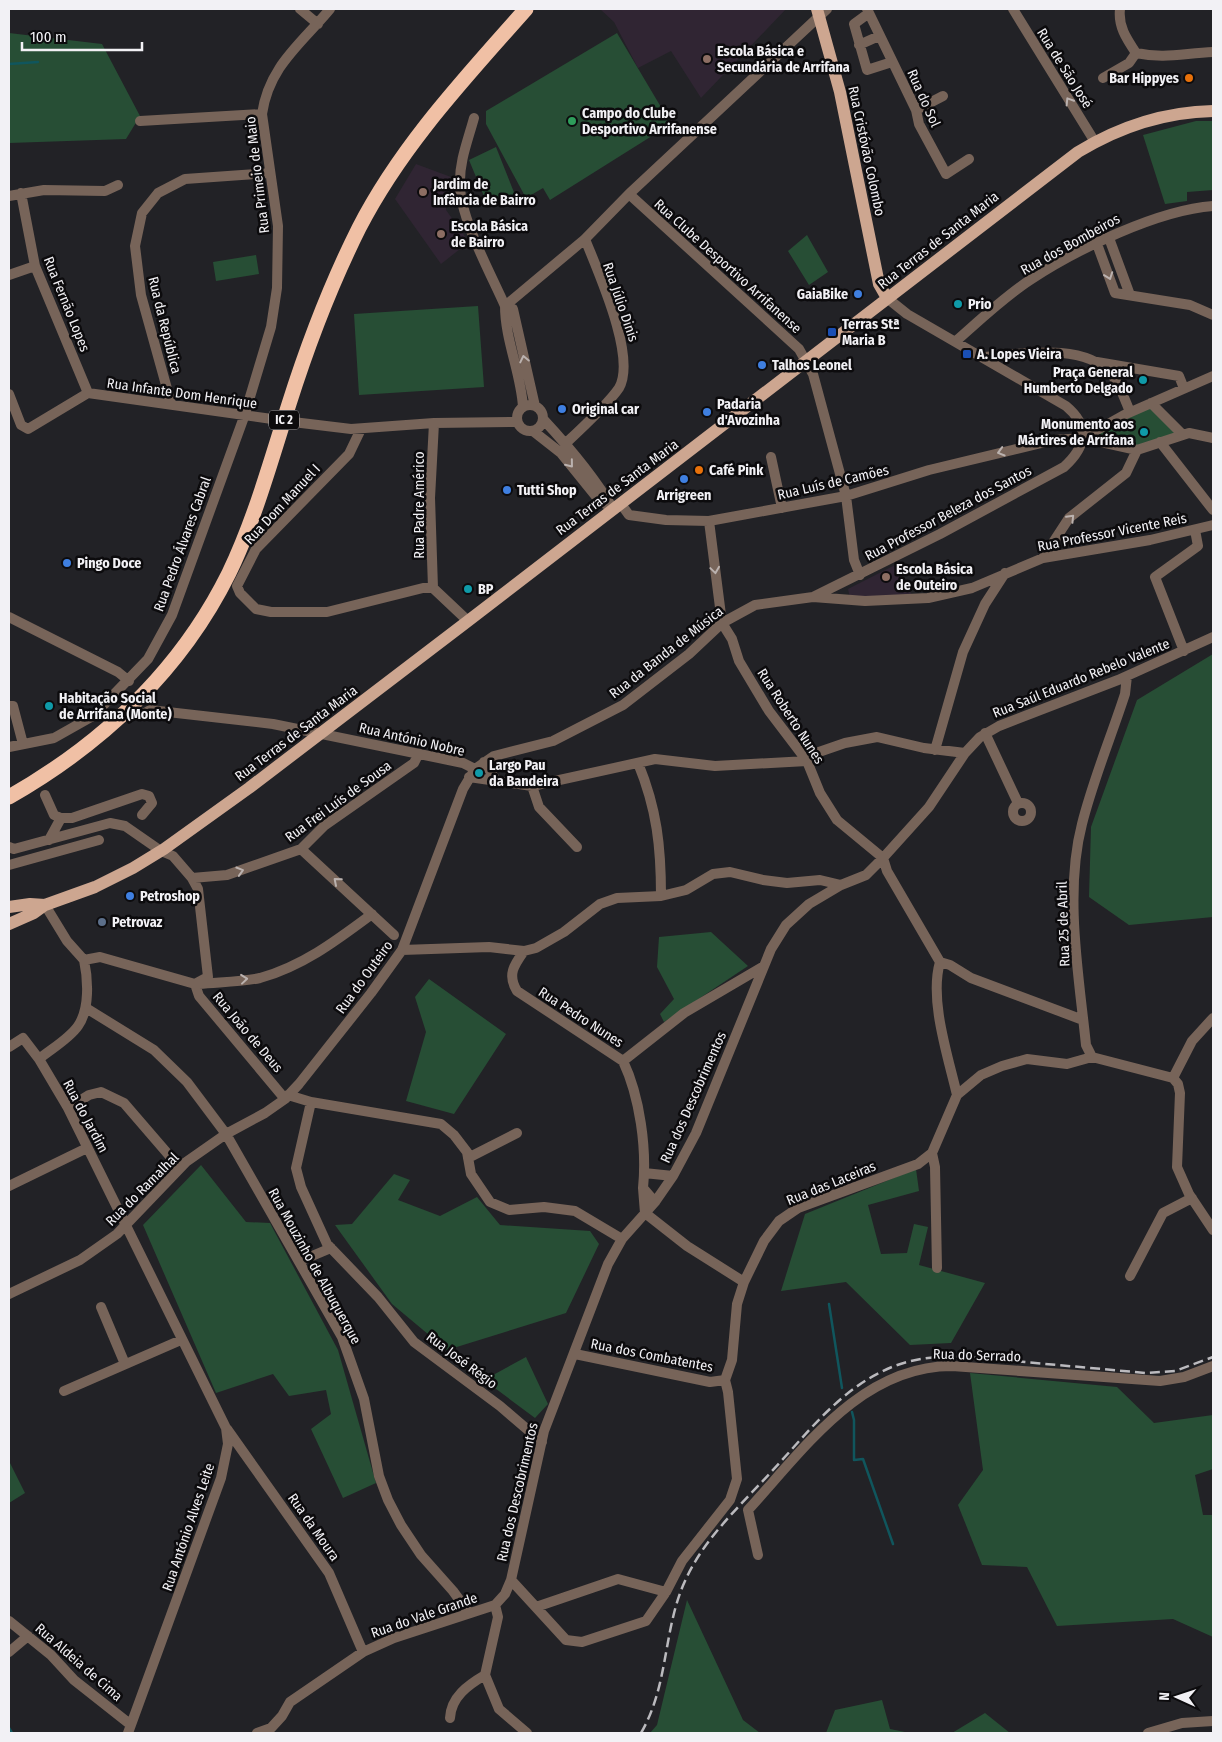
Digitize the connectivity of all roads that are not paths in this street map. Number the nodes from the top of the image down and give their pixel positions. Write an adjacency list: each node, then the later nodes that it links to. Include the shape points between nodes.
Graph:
1 (300, 9): 9 (street)
2 (330, 9): 9 (street, Rua Primeio de Maio)
3 (518, 9): 103 (highway, IC 2, via 434,105 355,225 298,358 242,526 219,577 190,628 153,675 117,713 53,766)
4 (526, 9): 105 (highway, IC 2, via 439,108 360,226 329,292 304,359 248,528 230,572 194,632 158,679 121,717 48,775)
5 (1013, 9): 22 (street, Rua de São José, one-way to 5)
6 (1120, 9): 13 (street, via 1124,36)
7 (821, 11): 27 (street); 36 (main road, Rua Cristóvão Colombo, via 879,284)
8 (868, 11): 10 (street, Rua do Sol); 11 (street, via 854,24)
9 (318, 24): 19 (street, Rua Primeio de Maio, via 278,67 265,95)
10 (880, 36): 11 (street); 14 (street, Rua do Sol)
11 (860, 45): 14 (street, via 867,70)
12 (1213, 52): 13 (street, via 1172,57)
13 (1136, 53): 15 (street, via 1129,63)
14 (892, 62): 17 (street, Rua do Sol)
15 (1103, 78)
16 (943, 96): 17 (street)
17 (916, 110): 23 (street, Rua do Sol, via 919,124 946,174)
18 (1213, 111): 22 (main road, Rua Terras de Santa Maria, via 1157,118 1129,126)
19 (262, 114): 21 (street); 24 (street, Rua Primeio de Maio)
20 (474, 118): 37 (street, via 462,161 461,207)
21 (140, 121)
22 (1095, 142): 36 (main road, Rua Terras de Santa Maria)
23 (969, 159)
24 (269, 172): 47 (street, Rua da República, via 185,179 158,193 142,213 135,246 141,295); 52 (street, Rua Primeio de Maio, via 278,226 277,288 271,327)
25 (118, 185): 26 (street, via 104,191)
26 (21, 193): 28 (street); 33 (street, Rua Fernão Lopes)
27 (629, 194): 31 (street); 41 (street, Rua Clube Desportivo Arrifanense)
28 (9, 196)
29 (1213, 206): 30 (street, Rua dos Bombeiros, via 1200,206 1134,225)
30 (1109, 238): 32 (street, Rua dos Bombeiros); 35 (street)
31 (585, 239): 37 (street); 64 (street, Rua Júlio Dinis, via 621,334 624,369 619,388)
32 (1097, 244): 35 (street, one-way to 35, via 1115,293); 39 (street, Rua dos Bombeiros, via 1030,280)
33 (35, 266): 34 (street); 45 (street, Rua Fernão Lopes)
34 (9, 275)
35 (1130, 295): 38 (street, via 1190,305)
36 (887, 298): 39 (street, via 907,314); 41 (main road, Rua Terras de Santa Maria)
37 (505, 306): 49 (street, one-way to 37, via 513,310); 50 (street)
38 (1213, 314)
39 (956, 341): 40 (street)
40 (984, 357): 42 (street, via 1044,353 1084,356); 61 (street, via 1066,406 1081,420)
41 (807, 360): 67 (street); 68 (main road, Rua Terras de Santa Maria)
42 (1096, 362): 44 (street, via 1179,376); 51 (street, via 1111,373)
43 (1213, 376): 48 (street)
44 (1183, 386)
45 (88, 393): 46 (street, via 28,429 21,424); 47 (street, Rua Infante Dom Henrique)
46 (9, 394)
47 (171, 403): 52 (street, Rua Infante Dom Henrique)
48 (1151, 403): 51 (street); 60 (street)
49 (535, 406): 50 (street); 54 (street)
50 (523, 407): 56 (street)
51 (1130, 412): 61 (street)
52 (244, 417): 53 (street, Rua Infante Dom Henrique); 85 (street, Rua Pedro Álvares Cabral, via 172,615 148,659)
53 (272, 419)
54 (543, 419): 59 (street); 64 (street)
55 (293, 422): 58 (street)
56 (517, 422): 57 (street); 59 (street, via 521,429)
57 (434, 423): 58 (street); 77 (street, Rua Padre Américo, via 430,498)
58 (361, 429): 77 (street, Rua Dom Manuel I, via 350,454 256,549 237,586 240,593 256,609 309,613 327,612)
59 (533, 432): 68 (street, Rua Luís de Camões, one-way to 68, via 561,453 599,500)
60 (1183, 435): 62 (street, via 1189,433); 63 (street)
61 (1083, 438): 65 (street); 67 (street, Rua Luís de Camões, one-way to 67, via 1022,447 929,470); 76 (street, Rua Professor Beleza dos Santos, via 1077,453 1064,467)
62 (1213, 438)
63 (1160, 442): 65 (street); 70 (street)
64 (566, 443): 68 (street)
65 (1137, 450): 74 (street, one-way to 65, via 1069,518 1126,473)
66 (771, 458): 69 (street)
67 (846, 496): 69 (street, Rua Luís de Camões); 76 (street, via 854,560)
68 (617, 506): 71 (street, Rua Luís de Camões, via 629,515); 80 (main road, Rua Terras de Santa Maria)
69 (782, 508): 71 (street, Rua Luís de Camões)
70 (1213, 510)
71 (709, 522): 81 (street, one-way to 81)
72 (1213, 525): 73 (street, Rua Professor Vicente Reis)
73 (1195, 530): 74 (street, Rua Professor Vicente Reis); 83 (street, via 1198,546 1155,577)
74 (1043, 558): 75 (street, Rua Professor Vicente Reis)
75 (1005, 573): 78 (street, Rua Professor Vicente Reis, via 972,588 928,598 865,601); 94 (street, via 985,604 963,652)
76 (860, 575): 78 (street, Rua Professor Beleza dos Santos)
77 (433, 588): 80 (street)
78 (813, 597): 81 (street, Rua da Banda de Música, via 755,605)
79 (9, 617): 85 (street, via 118,672)
80 (468, 621): 88 (main road, Rua Terras de Santa Maria)
81 (722, 623): 97 (street, Rua Roberto Nunes, via 732,639 739,662 769,711); 98 (street, Rua da Banda de Música, via 689,654 623,705 553,740 494,756)
82 (1213, 637): 83 (street, Rua Saúl Eduardo Rebelo Valente)
83 (1184, 651): 84 (street, Rua Saúl Eduardo Rebelo Valente)
84 (1127, 676): 90 (street, Rua Saúl Eduardo Rebelo Valente); 135 (street, Rua 25 de Abril, via 1126,694 1081,826 1074,880)
85 (129, 681): 92 (street, Rua Pedro Álvares Cabral, via 93,716 54,738)
86 (9, 706): 92 (street, via 13,706)
87 (140, 716): 89 (street, Rua António Nobre, via 150,710 273,724)
88 (331, 725): 89 (main road, Rua Terras de Santa Maria); 91 (street, Rua António Nobre)
89 (319, 734): 91 (street, Rua António Nobre); 116 (main road, Rua Terras de Santa Maria)
90 (985, 734): 95 (street, Rua Saúl Eduardo Rebelo Valente); 106 (street)
91 (342, 737): 96 (street, Rua António Nobre)
92 (23, 744): 93 (street, Rua Pedro Álvares Cabral)
93 (9, 747)
94 (935, 750): 95 (street); 97 (street, via 877,737 845,742 816,753)
95 (965, 753): 117 (street, Rua dos Descobrimentos, via 929,807)
96 (418, 755): 100 (street, Rua António Nobre, via 463,763); 115 (street, Rua Frei Luís de Sousa, via 414,763 324,826)
97 (807, 761): 99 (street, via 724,766 655,759); 117 (street, Rua Roberto Nunes, via 820,793 837,820)
98 (484, 762): 100 (street); 101 (street)
99 (638, 763): 102 (street); 121 (street, via 654,806 661,850)
100 (472, 773): 101 (street, Rua António Nobre); 127 (street, Rua do Outeiro)
101 (496, 780): 102 (street, Rua António Nobre)
102 (532, 786): 113 (street, via 539,806)
103 (9, 791)
104 (46, 795): 108 (street, via 54,815)
105 (9, 797)
106 (1018, 804)
107 (142, 815): 108 (street, via 152,803 149,796 142,794 72,818)
108 (61, 818): 110 (street)
109 (70, 834): 110 (street); 114 (street); 116 (street, via 110,823 126,826)
110 (49, 840): 112 (street, via 14,849)
111 (99, 840): 114 (street)
112 (9, 847)
113 (576, 847)
114 (75, 848): 118 (street)
115 (301, 849): 119 (street, Rua Frei Luís de Sousa, one-way to 115, via 227,875); 124 (street, one-way to 115)
116 (162, 851): 119 (street, via 173,856); 122 (main road, Rua Terras de Santa Maria, via 95,887)
117 (882, 858): 120 (street, Rua dos Descobrimentos, via 866,875); 130 (street, Rua Roberto Nunes)
118 (9, 865)
119 (192, 878): 132 (street, via 198,889 208,977)
120 (841, 885): 121 (street, via 820,880 788,883 730,872 714,874 686,890); 131 (street, Rua dos Descobrimentos, via 809,904 786,925)
121 (661, 896): 128 (street, via 617,898 600,904 564,932 536,948)
122 (44, 905): 123 (main road); 125 (main road); 129 (street, via 67,941)
123 (9, 907)
124 (372, 914): 126 (street); 132 (street, one-way to 124, via 258,978 295,966 338,940)
125 (9, 924)
126 (394, 935)
127 (402, 950): 128 (street, via 489,947); 142 (street, Rua do Outeiro)
128 (524, 950): 139 (street, Rua Pedro Nunes, via 512,968 511,982 516,991)
129 (84, 960): 132 (street, Rua João de Deus, via 100,957); 133 (street)
130 (940, 962): 135 (street, via 971,978); 141 (street, via 936,975 938,1006)
131 (764, 966): 139 (street, via 684,1013); 153 (street, Rua dos Descobrimentos, via 696,1133)
132 (195, 984): 142 (street, Rua João de Deus, via 198,996)
133 (86, 1008): 138 (street, via 78,1026); 147 (street, Rua Mouzinho de Albuquerque, via 154,1050 187,1082)
134 (1213, 1018): 140 (street, via 1192,1041)
135 (1083, 1020): 137 (street, Rua 25 de Abril, via 1086,1045)
136 (9, 1047): 138 (street, Rua do Jardim, via 23,1038)
137 (1092, 1057): 140 (street); 141 (street, via 1066,1064 1027,1060 1002,1066 981,1075)
138 (39, 1059): 144 (street, Rua do Jardim)
139 (623, 1061): 152 (street, Rua Pedro Nunes, via 632,1079 645,1159)
140 (1173, 1078): 156 (street, via 1180,1093 1177,1167)
141 (956, 1094): 149 (street)
142 (287, 1097): 143 (street); 145 (street, Rua do Outeiro)
143 (311, 1102): 150 (street, via 441,1124 454,1135); 162 (street, Rua José Régio, via 296,1168 301,1187)
144 (68, 1108): 148 (street, Rua do Jardim); 151 (street, via 89,1095 101,1092 124,1103)
145 (265, 1113): 147 (street, Rua do Ramalhal)
146 (517, 1133): 150 (street)
147 (226, 1134): 151 (street, Rua do Ramalhal); 163 (street, Rua Mouzinho de Albuquerque)
148 (87, 1148): 154 (street); 159 (street, Rua do Jardim)
149 (932, 1153): 164 (street); 166 (street, Rua das Laceiras, via 918,1164 798,1208 779,1222 764,1241)
150 (468, 1158): 161 (street, via 471,1174 490,1202 509,1210 544,1207 575,1211)
151 (180, 1168): 159 (street, Rua do Ramalhal)
152 (644, 1173): 153 (street); 155 (street, Rua Pedro Nunes)
153 (673, 1176): 157 (street, Rua dos Descobrimentos)
154 (9, 1186)
155 (642, 1188): 157 (street); 158 (street, Rua Pedro Nunes)
156 (1192, 1198): 160 (street); 165 (street, via 1162,1212)
157 (655, 1202): 158 (street, Rua dos Descobrimentos)
158 (645, 1213): 161 (street, Rua dos Descobrimentos); 166 (street, via 687,1246)
159 (126, 1225): 167 (street, Rua do Ramalhal, via 80,1260); 169 (street, Rua António Alves Leite)
160 (1213, 1230)
161 (622, 1239): 170 (street, Rua dos Descobrimentos, via 608,1264)
162 (331, 1248): 163 (street); 176 (street, Rua José Régio, via 378,1297 414,1342 500,1406)
163 (300, 1261): 183 (street, Rua Mouzinho de Albuquerque, via 342,1337 364,1399 379,1476 401,1525 421,1555)
164 (937, 1268)
165 (1130, 1276)
166 (744, 1282): 173 (street, Rua das Laceiras, via 737,1304 732,1360)
167 (9, 1294)
168 (100, 1307): 171 (street)
169 (181, 1340): 171 (street); 175 (street, Rua António Alves Leite)
170 (575, 1354): 173 (street, Rua dos Combatentes, via 710,1382); 176 (street, Rua dos Descobrimentos, via 547,1421)
171 (125, 1364): 174 (street)
172 (1213, 1366): 177 (street, Rua do Serrado, via 1184,1377 1160,1381 952,1366 927,1367 891,1377 860,1396 828,1424 748,1510)
173 (725, 1380): 179 (street, Rua das Laceiras, via 737,1479 734,1491 682,1561)
174 (64, 1391)
175 (226, 1428): 187 (street, Rua da Moura, via 329,1573); 191 (street, Rua António Alves Leite, via 228,1444 221,1478)
176 (542, 1442): 178 (street, Rua dos Descobrimentos)
177 (758, 1555)
178 (511, 1580): 180 (street, Rua dos Descobrimentos); 182 (street)
179 (666, 1592): 182 (street, via 618,1579); 182 (street, via 646,1621 582,1642 566,1640)
180 (505, 1594): 181 (street, Rua do Vale Grande)
181 (495, 1605): 183 (street, Rua do Vale Grande); 188 (street, via 498,1617)
182 (536, 1607)
183 (469, 1613): 187 (street, Rua do Vale Grande)
184 (9, 1621): 185 (street, Rua Aldeia de Cima)
185 (28, 1636): 186 (street); 191 (street, Rua Aldeia de Cima)
186 (9, 1652)
187 (363, 1652): 192 (street, Rua do Vale Grande, via 290,1702 271,1728)
188 (485, 1675): 189 (street, via 450,1706); 193 (street, via 499,1710)
189 (450, 1718)
190 (1213, 1721): 194 (street, via 1182,1723)
191 (130, 1729)
192 (257, 1733)
193 (527, 1733)
194 (1148, 1733)

